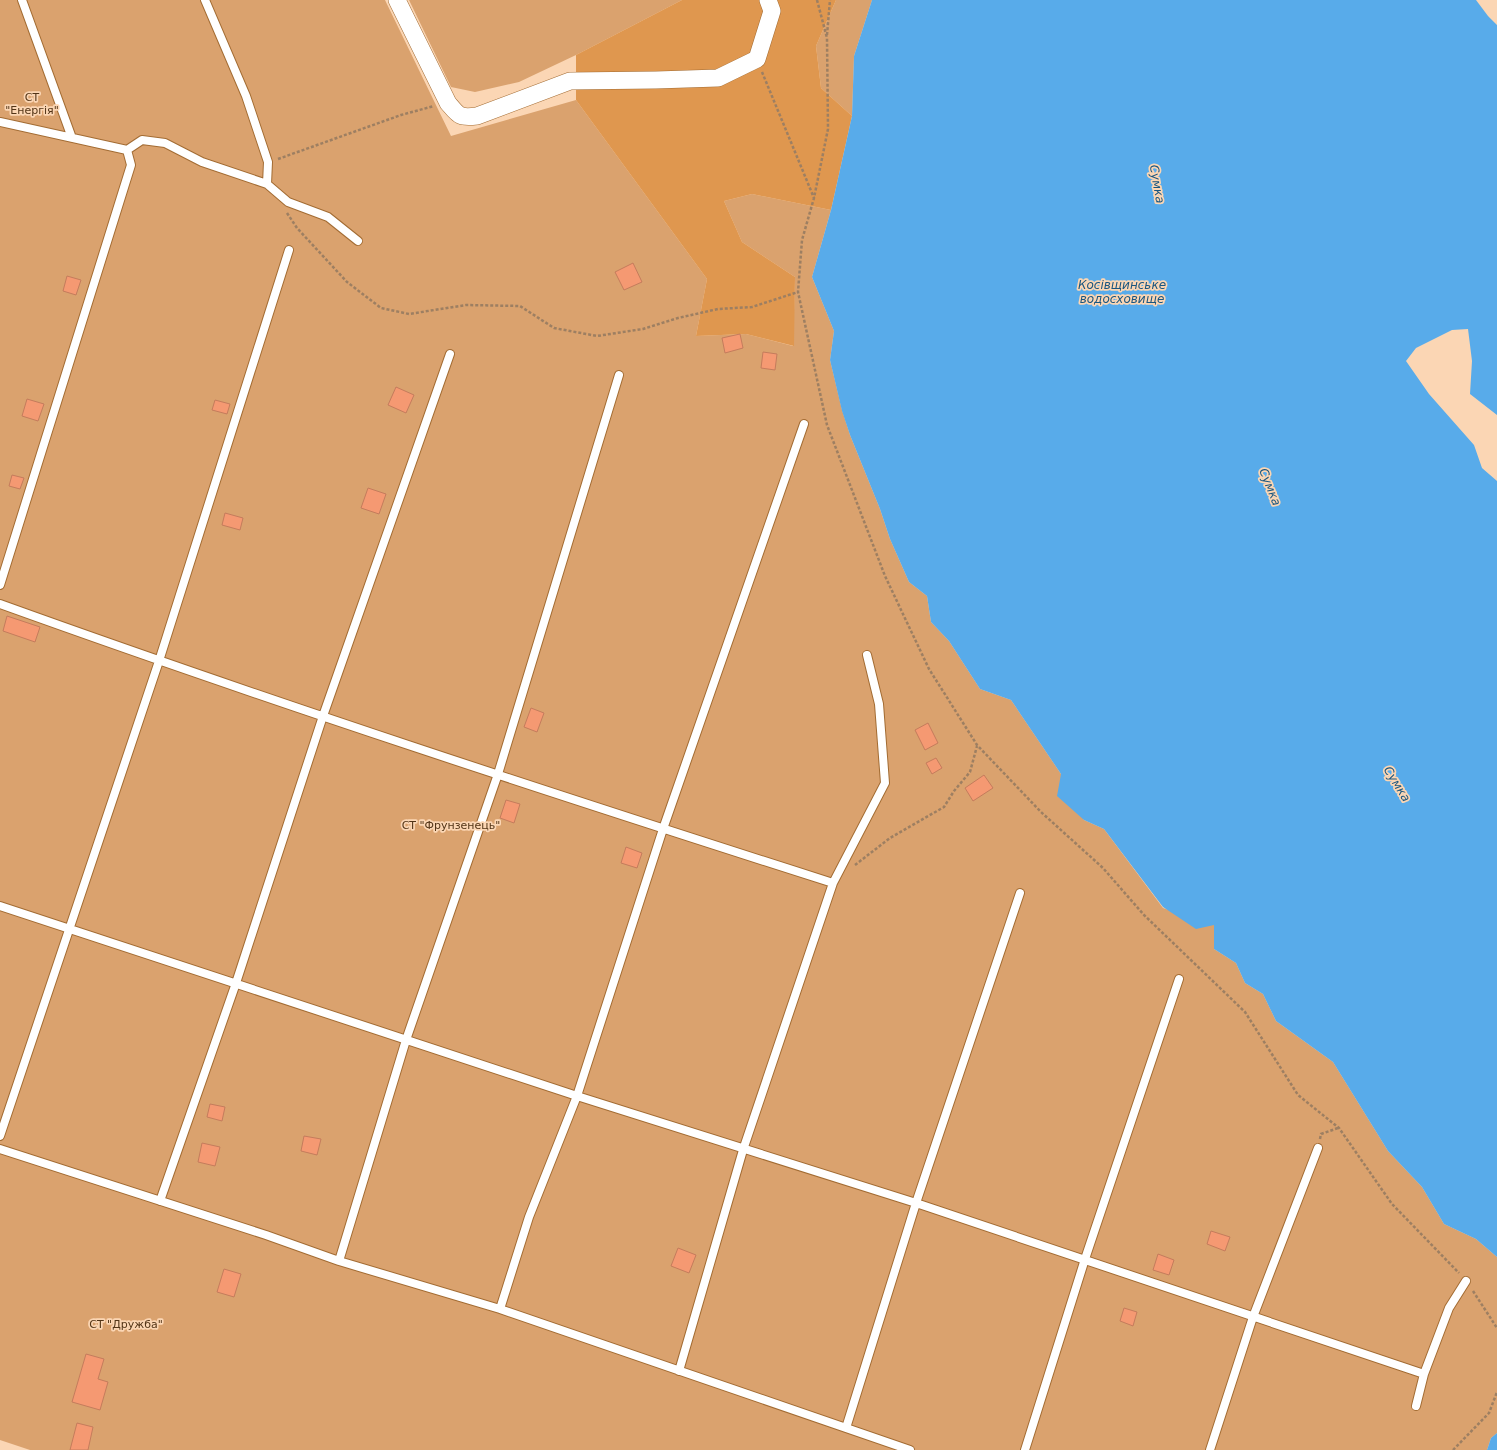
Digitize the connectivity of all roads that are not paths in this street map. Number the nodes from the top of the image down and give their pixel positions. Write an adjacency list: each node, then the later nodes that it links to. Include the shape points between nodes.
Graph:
1 (22, 0): 6 (lane)
2 (205, 0): 8 (lane, via 246,96 268,162)
3 (397, 0): 4 (street, via 448,102 457,114 464,117 477,116 570,81 718,78 757,59 772,11)
4 (768, 0)
5 (0, 122): 6 (lane)
6 (72, 138): 7 (lane)
7 (127, 150): 8 (lane, via 142,140 165,143 202,162); 14 (lane, via 131,165)
8 (267, 184): 9 (lane, via 288,202 328,217)
9 (358, 240)
10 (289, 250): 17 (lane)
11 (450, 354): 18 (lane)
12 (618, 375): 19 (lane)
13 (804, 424): 20 (lane)
14 (0, 585)
15 (0, 604): 17 (lane)
16 (867, 655): 21 (lane, via 879,704 885,783)
17 (159, 661): 18 (lane); 24 (lane)
18 (323, 716): 19 (lane); 26 (lane)
19 (498, 774): 20 (lane); 27 (lane)
20 (663, 828): 21 (lane); 28 (lane)
21 (833, 883): 32 (lane)
22 (1020, 893): 34 (lane)
23 (0, 906): 24 (lane)
24 (70, 928): 26 (lane); 29 (lane)
25 (1179, 979): 35 (lane)
26 (236, 983): 27 (lane); 33 (lane)
27 (406, 1040): 28 (lane); 36 (lane)
28 (577, 1096): 32 (lane); 38 (lane, via 529,1217)
29 (0, 1136)
30 (1318, 1148): 39 (lane)
31 (0, 1149): 33 (lane)
32 (743, 1150): 34 (lane); 40 (lane)
33 (160, 1201): 36 (lane)
34 (916, 1203): 35 (lane); 43 (lane)
35 (1085, 1259): 39 (lane); 45 (lane)
36 (339, 1261): 38 (lane)
37 (1466, 1281): 41 (lane, via 1449,1308)
38 (500, 1309): 40 (lane)
39 (1253, 1317): 41 (lane); 46 (lane)
40 (679, 1371): 43 (lane)
41 (1424, 1374): 42 (lane)
42 (1416, 1406)
43 (846, 1428): 44 (lane)
44 (910, 1450)
45 (1025, 1450)
46 (1210, 1450)

